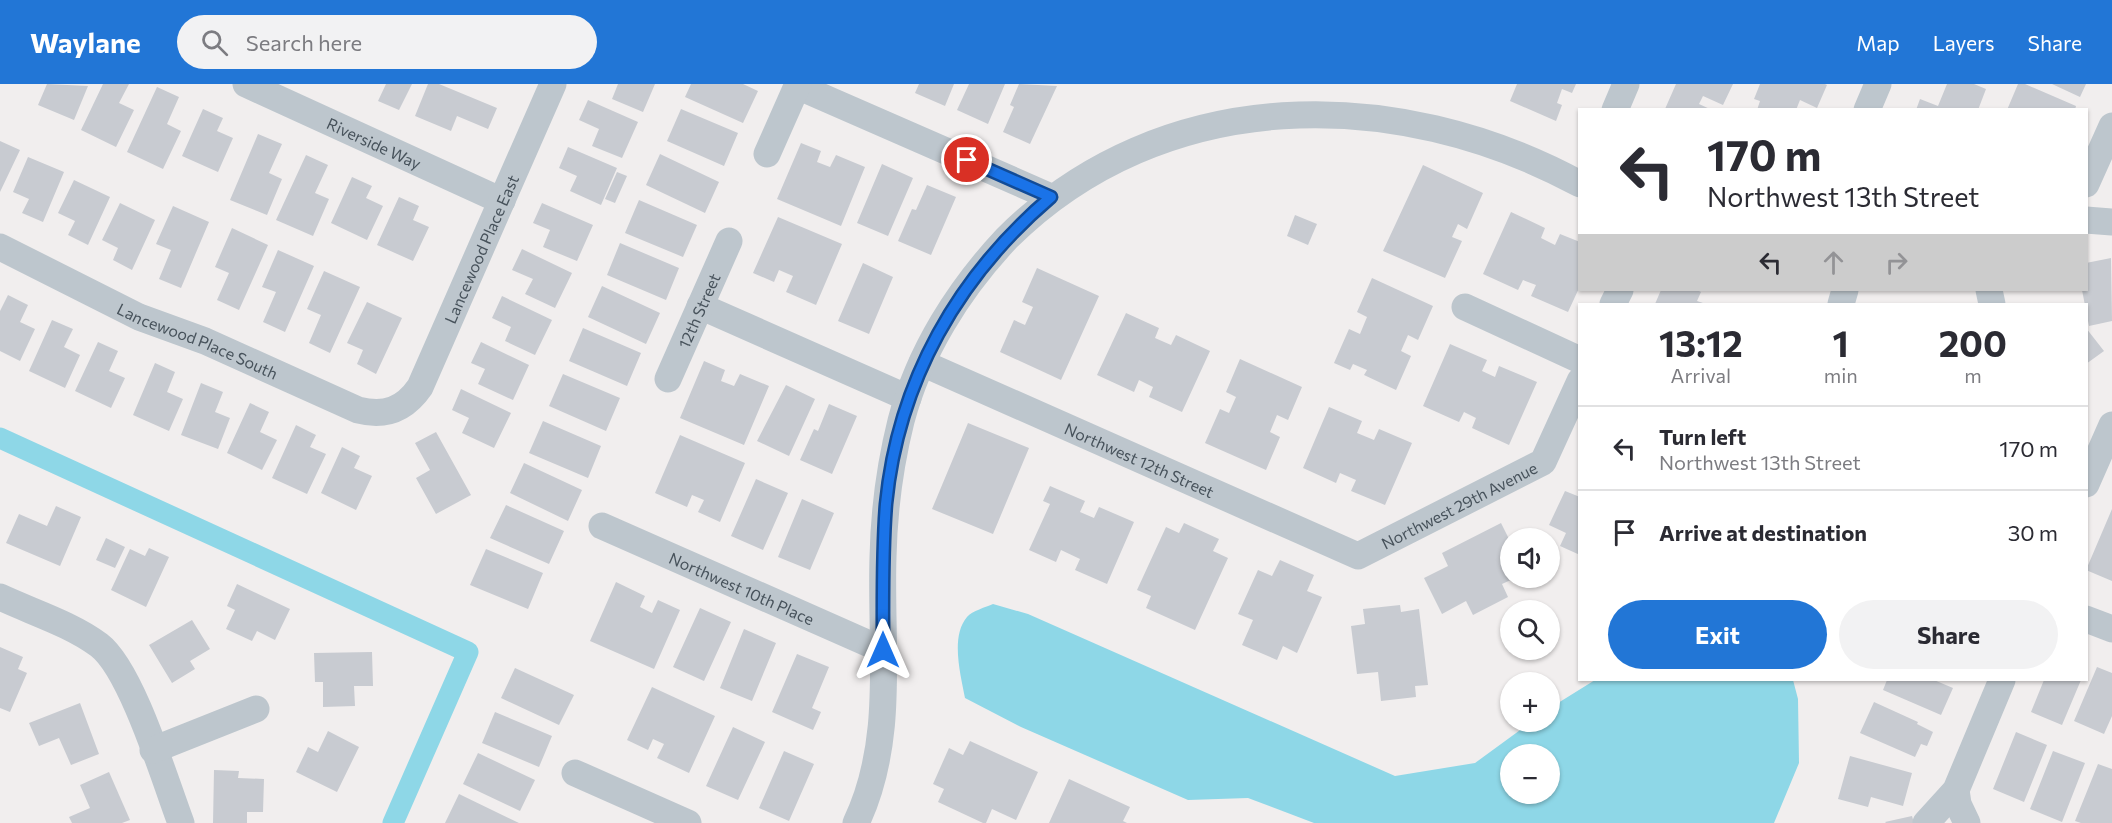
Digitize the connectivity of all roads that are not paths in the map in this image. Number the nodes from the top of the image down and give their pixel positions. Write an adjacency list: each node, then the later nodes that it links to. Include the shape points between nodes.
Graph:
1 (246, 84): 13 (street, Riverside Way)
2 (553, 84): 13 (street, Lancewood Place East)
3 (1626, 84): 6 (street)
4 (1878, 84): 7 (street)
5 (798, 85): 9 (street); 12 (street)
6 (1616, 108)
7 (1868, 108)
8 (2112, 126): 10 (street)
9 (767, 154)
10 (2088, 180)
11 (1578, 183): 12 (street, via 1518,147 1477,129 1377,105 1326,102 1241,110 1191,122 1107,160)
12 (1051, 197): 21 (street, via 984,264 959,297)
13 (502, 201): 25 (street, Lancewood Place East, via 420,387)
14 (2088, 220): 15 (street)
15 (2112, 222)
16 (729, 241): 18 (street, 12th Street)
17 (0, 247): 25 (street, Lancewood Place South, via 139,317 205,341 358,410 372,414)
18 (700, 306): 22 (street, 12th Street); 24 (street)
19 (1465, 306): 20 (street)
20 (1578, 359)
21 (922, 363): 24 (street); 29 (street, Northwest 12th Street)
22 (668, 379)
23 (1578, 386): 29 (street, Northwest 29th Avenue, via 1544,462)
24 (908, 398): 33 (street, via 886,505)
25 (401, 408)
26 (2112, 425): 27 (street)
27 (2088, 479)
28 (602, 526): 33 (street, Northwest 10th Place)
29 (1358, 556)
30 (0, 597): 36 (street, via 100,646 120,669)
31 (2088, 620): 32 (street)
32 (2112, 629)
33 (883, 650): 41 (street, via 881,728 873,773)
34 (2002, 681): 38 (street)
35 (256, 710): 36 (street)
36 (153, 750): 39 (street)
37 (575, 773): 40 (street)
38 (1956, 790): 42 (street); 43 (street)
39 (181, 823)
40 (688, 823)
41 (856, 823)
42 (1926, 823)
43 (1967, 823)

